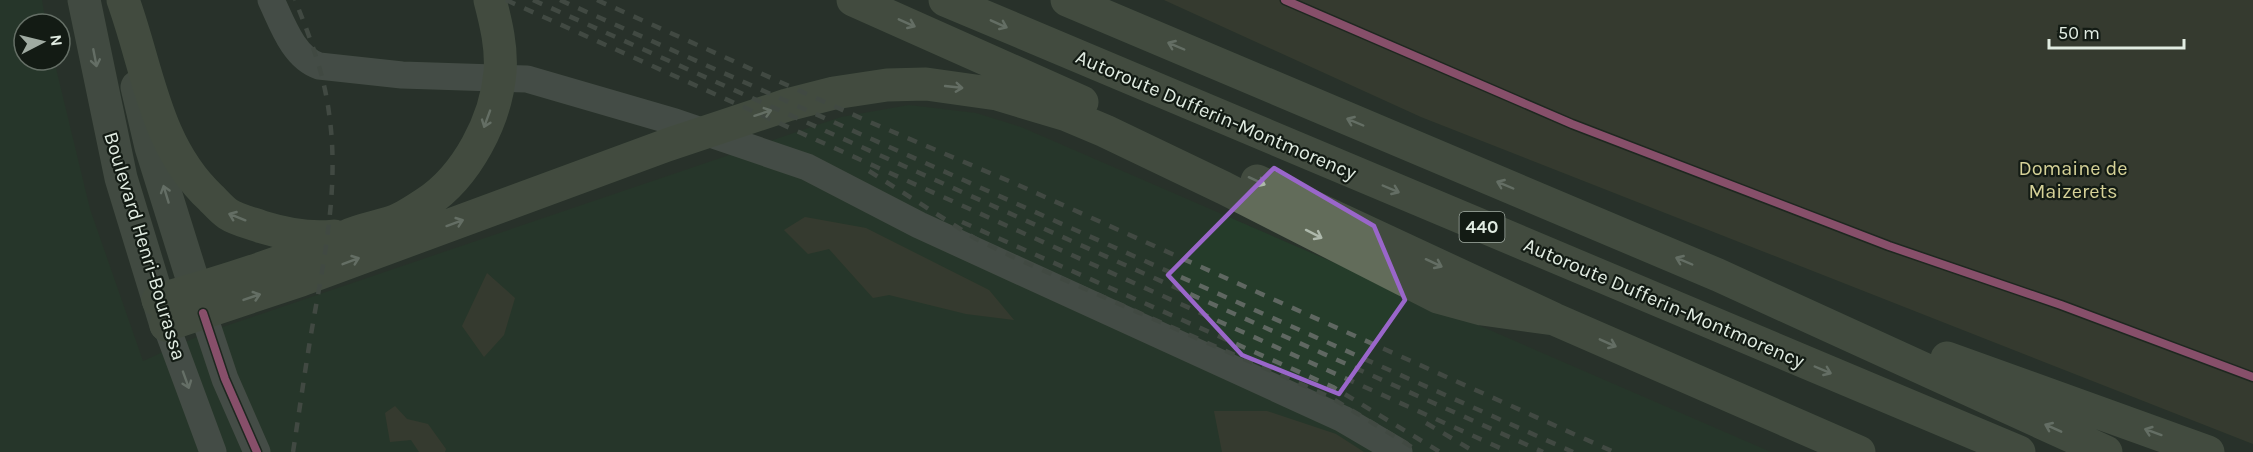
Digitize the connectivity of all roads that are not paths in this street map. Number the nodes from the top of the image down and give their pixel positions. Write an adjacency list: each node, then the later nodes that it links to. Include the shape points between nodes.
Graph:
1 (84, 0): 12 (main road, Boulevard Henri-Bourassa, one-way to 12, via 121,178)
2 (118, 0): 11 (main road, Boulevard Henri-Bourassa, one-way to 2, via 152,147)
3 (123, 0): 9 (highway, one-way to 3, via 279,232 228,214 197,185 164,131)
4 (271, 0): 16 (street, via 297,50 308,62 319,66 402,75 526,79 675,122 807,167 919,225 1344,418)
5 (490, 0): 9 (highway, one-way to 9, via 499,42 500,71 495,98 468,160 428,202 396,220 322,238)
6 (853, 0): 13 (highway, one-way to 13)
7 (945, 0): 18 (highway, Autoroute Dufferin-Montmorency / 440, one-way to 18)
8 (1067, 0): 10 (highway, 440, one-way to 8)
9 (296, 257): 11 (highway); 13 (highway, one-way to 13, via 787,105 834,93 926,84 997,94 1105,131 1438,297 1482,309)
10 (1718, 275): 19 (highway, 440, one-way to 10); 20 (highway, one-way to 10)
11 (200, 302): 12 (highway); 15 (street, Boulevard Henri-Bourassa, via 225,379)
12 (162, 312): 14 (street, Boulevard Henri-Bourassa, one-way to 14)
13 (1554, 319): 17 (highway, one-way to 17)
14 (211, 448)
15 (257, 452)
16 (1399, 452)
17 (1859, 452)
18 (2019, 452)
19 (2106, 452)
20 (2208, 452)

